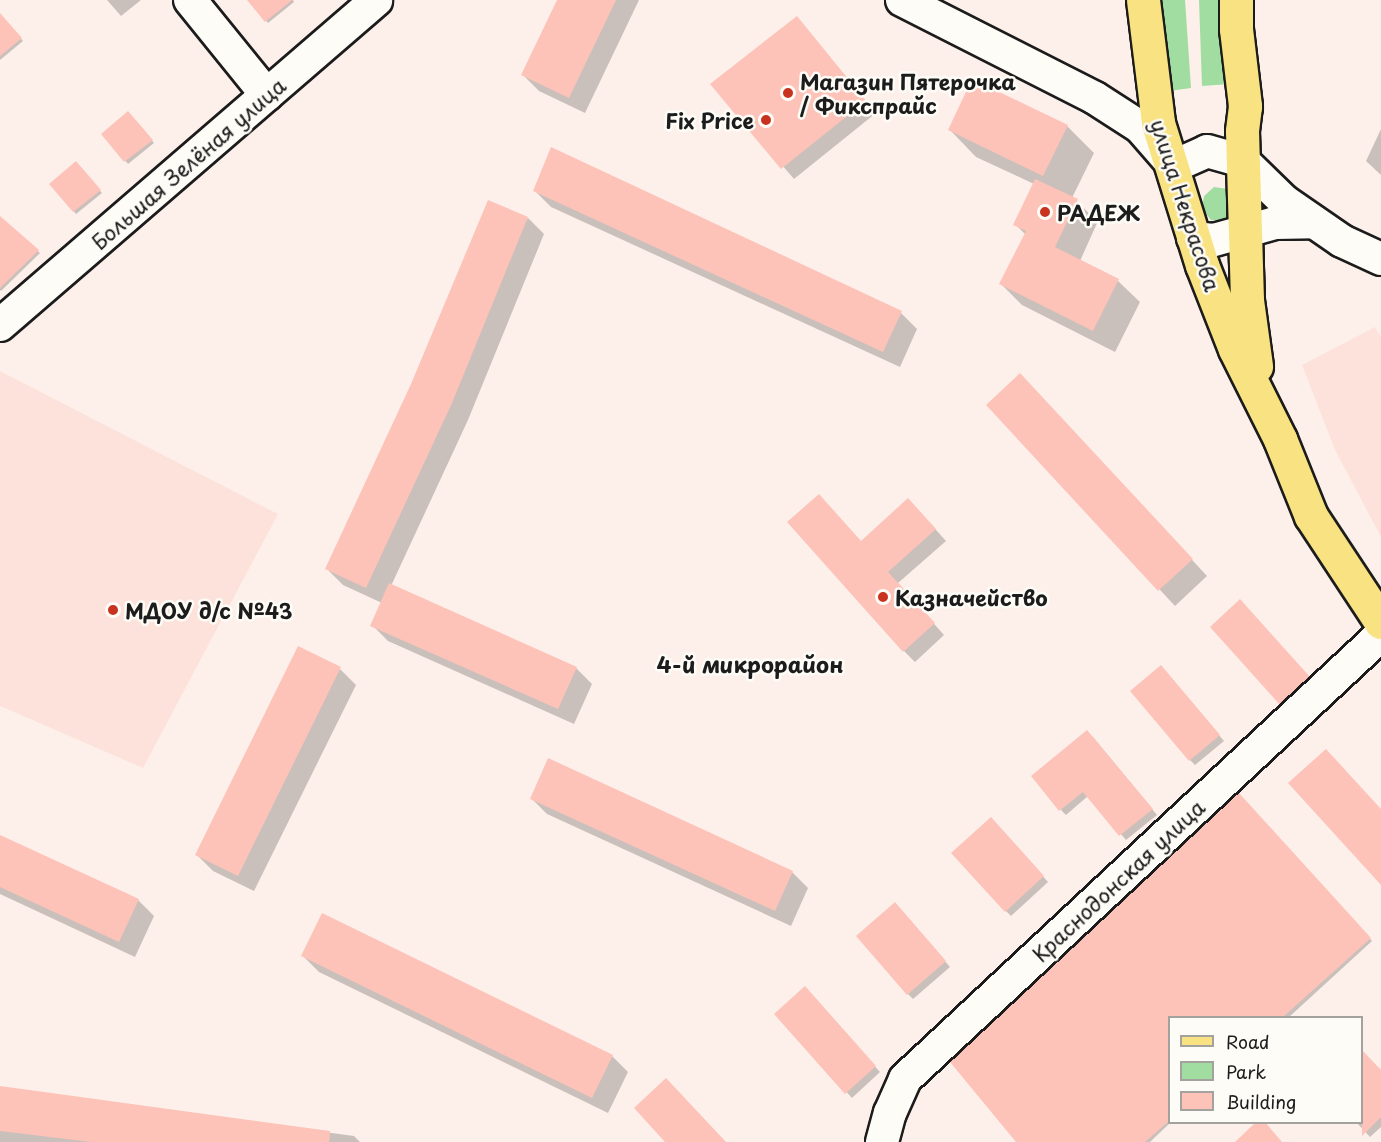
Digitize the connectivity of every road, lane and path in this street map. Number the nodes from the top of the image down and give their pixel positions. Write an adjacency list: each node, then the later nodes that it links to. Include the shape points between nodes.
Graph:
1 (190, 0): 6 (street)
2 (376, 0): 6 (street, Большая Зелёная улица)
3 (902, 0): 8 (street, via 1095,98 1140,127)
4 (1143, 0): 8 (main road, улица Некрасова, via 1153,95 1162,137)
5 (1236, 0): 7 (main road, улица Некрасова, via 1245,106)
6 (267, 95): 13 (street, Большая Зелёная улица)
7 (1244, 161): 8 (street, via 1206,151); 9 (street, via 1284,201); 10 (main road, улица Некрасова)
8 (1174, 166): 11 (main road, улица Некрасова)
9 (1314, 222): 10 (street, via 1275,223); 12 (street, via 1342,241)
10 (1246, 232): 11 (street, via 1214,240); 14 (main road, улица Некрасова, via 1247,300)
11 (1193, 238): 14 (main road, улица Некрасова, via 1235,349)
12 (1381, 259)
13 (0, 325)
14 (1263, 400): 15 (main road, улица Некрасова, via 1311,516)
15 (1381, 622)
16 (1381, 635): 17 (street, Краснодонская улица, via 905,1079)
17 (882, 1142)

